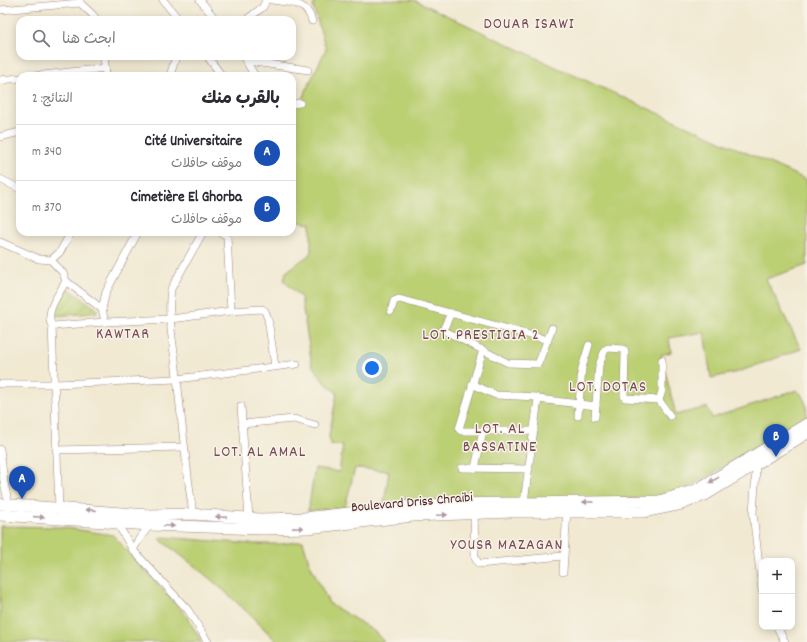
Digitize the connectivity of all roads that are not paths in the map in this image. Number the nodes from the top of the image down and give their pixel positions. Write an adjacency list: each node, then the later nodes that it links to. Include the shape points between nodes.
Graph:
1 (163, 0): 9 (street)
2 (200, 0): 10 (street)
3 (266, 0): 11 (street)
4 (272, 0): 6 (street)
5 (80, 2): 7 (street); 8 (street)
6 (305, 4): 12 (street)
7 (0, 10)
8 (94, 16)
9 (176, 16)
10 (213, 16)
11 (251, 16)
12 (312, 21)
13 (105, 60): 18 (street)
14 (175, 60): 22 (street)
15 (210, 60): 23 (street)
16 (246, 60): 24 (street)
17 (256, 60): 19 (street)
18 (106, 68): 20 (street); 21 (street)
19 (308, 70)
20 (70, 72)
21 (106, 72)
22 (171, 72)
23 (219, 72)
24 (253, 72)
25 (16, 78): 26 (street)
26 (0, 80)
27 (300, 103): 28 (street)
28 (296, 104)
29 (16, 133): 30 (street)
30 (0, 137)
31 (0, 179): 32 (street)
32 (16, 187)
33 (69, 236): 38 (street)
34 (136, 236): 40 (street, via 106,292)
35 (201, 236): 44 (street, via 171,289)
36 (227, 236): 41 (street)
37 (0, 242): 38 (street, via 39,259)
38 (52, 260): 39 (street, via 63,272)
39 (66, 281): 40 (street); 46 (street, via 50,310)
40 (102, 309): 45 (street)
41 (231, 310): 44 (street); 53 (street, via 265,311)
42 (391, 311): 43 (street, via 394,301 399,299)
43 (451, 313): 48 (street); 50 (street, via 443,330)
44 (171, 319): 45 (street); 54 (street)
45 (105, 322): 46 (street)
46 (52, 326): 56 (street)
47 (552, 328): 48 (street)
48 (548, 340): 50 (street, via 538,364 508,363)
49 (589, 345): 60 (street, via 582,368)
50 (483, 350): 57 (street)
51 (662, 360): 59 (street, via 662,391)
52 (297, 364): 53 (street)
53 (275, 366): 54 (street)
54 (177, 378): 56 (street); 72 (street)
55 (0, 384): 56 (street)
56 (55, 384): 74 (street)
57 (472, 384): 58 (street, via 496,396); 69 (street, via 459,429)
58 (538, 399): 60 (street); 70 (street)
59 (659, 400): 62 (street, via 625,398 626,355 623,349 608,348 599,365); 64 (street)
60 (580, 404): 62 (street); 63 (street)
61 (241, 406): 66 (street)
62 (596, 406): 65 (street)
63 (578, 416)
64 (670, 416)
65 (595, 417)
66 (242, 424): 68 (street, via 294,419); 89 (street)
67 (807, 424): 79 (main road, Boulevard Driss Chraibi, via 771,444)
68 (315, 425)
69 (482, 431): 70 (street); 77 (street)
70 (534, 431): 78 (street)
71 (807, 433): 75 (main road, Boulevard Driss Chraibi)
72 (184, 447): 74 (street); 88 (street)
73 (0, 448): 80 (street)
74 (56, 450): 83 (street)
75 (754, 464): 79 (main road, Boulevard Driss Chraibi); 94 (street, via 756,471 753,513)
76 (462, 468): 77 (street)
77 (475, 468): 78 (street)
78 (529, 469): 81 (street)
79 (736, 472): 81 (main road, Boulevard Driss Chraibi, one-way to 81, via 696,490 659,501); 85 (main road, Boulevard Driss Chraibi, via 705,495 664,510)
80 (2, 481): 82 (street)
81 (524, 502): 84 (main road, Boulevard Driss Chraibi)
82 (3, 507): 83 (main road, Boulevard Driss Chraibi); 90 (main road, Boulevard Driss Chraibi, one-way to 90)
83 (59, 508): 88 (main road, Boulevard Driss Chraibi, one-way to 83, via 149,515)
84 (413, 511): 86 (main road, Boulevard Driss Chraibi); 87 (main road, Boulevard Driss Chraibi, one-way to 87)
85 (567, 512): 87 (main road, Boulevard Driss Chraibi); 93 (street)
86 (391, 513): 89 (main road, Boulevard Driss Chraibi); 91 (main road, Boulevard Driss Chraibi, one-way to 86, via 233,529 308,528)
87 (474, 513): 93 (street, via 475,558 479,564)
88 (193, 514): 89 (main road, Boulevard Driss Chraibi, one-way to 88)
89 (250, 518)
90 (117, 523): 91 (main road, Boulevard Driss Chraibi); 92 (street)
91 (150, 525): 92 (street)
92 (133, 550): 97 (street, via 188,610)
93 (563, 556): 95 (street)
94 (759, 564)
95 (563, 572)
96 (779, 630): 98 (street)
97 (208, 642)
98 (785, 642)

